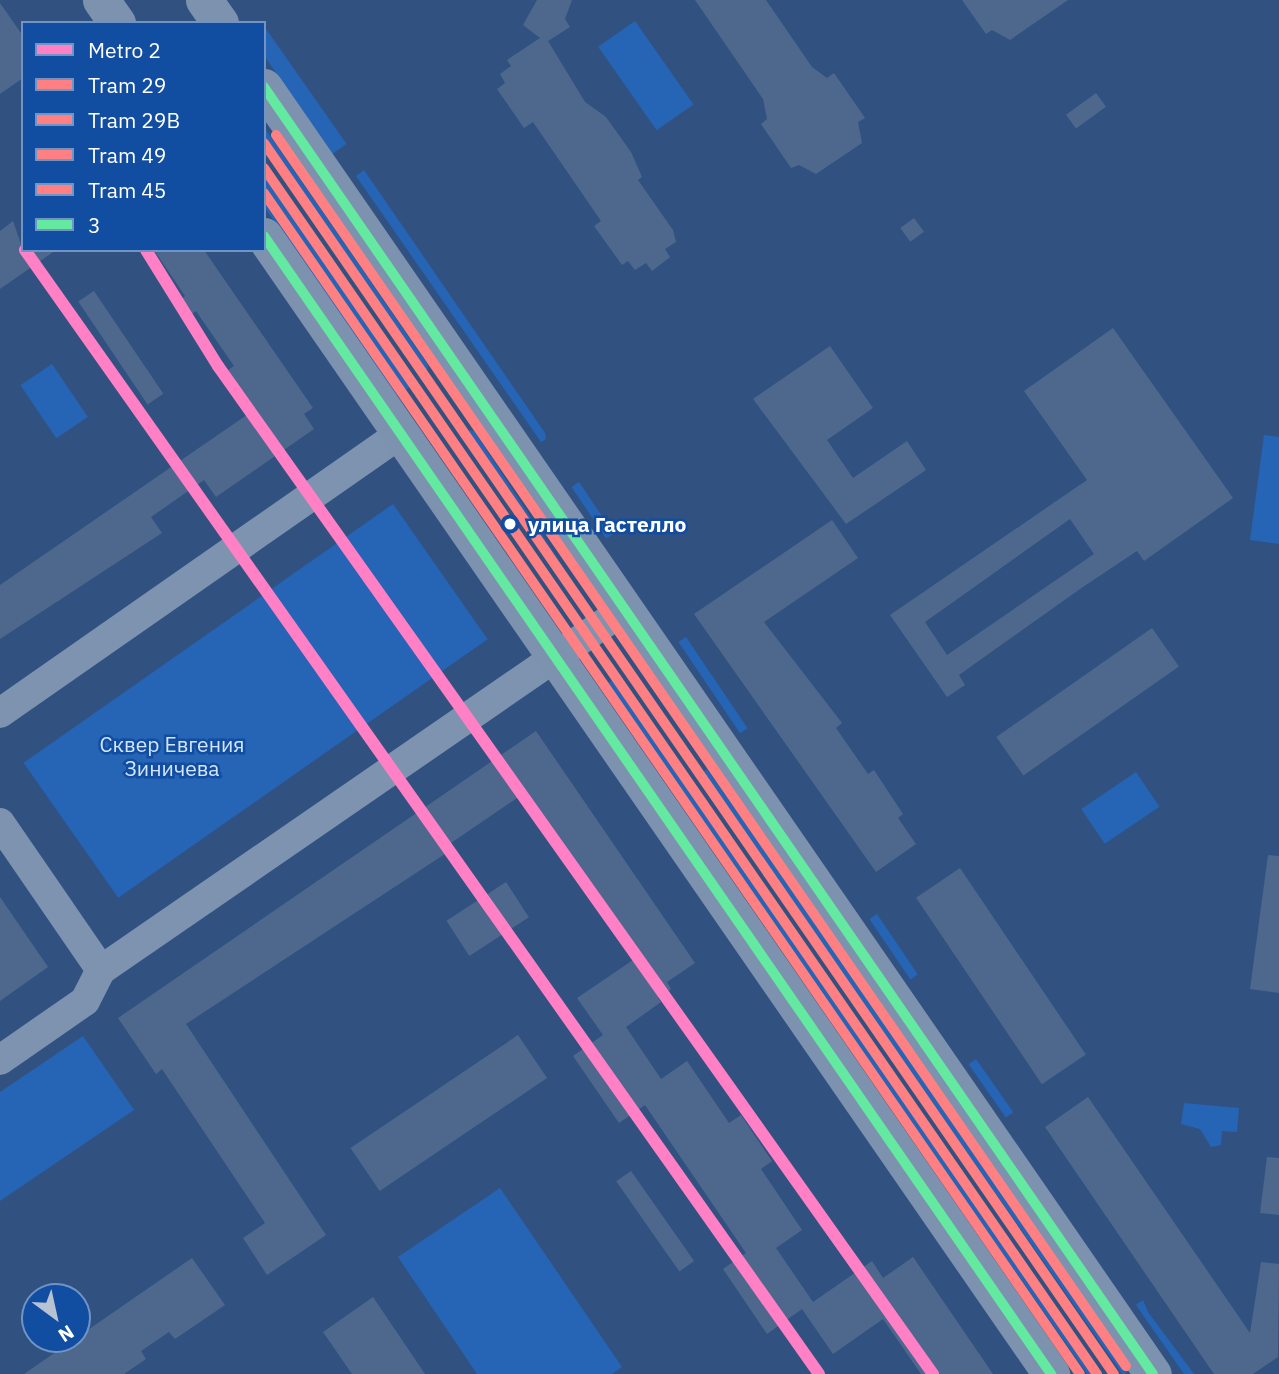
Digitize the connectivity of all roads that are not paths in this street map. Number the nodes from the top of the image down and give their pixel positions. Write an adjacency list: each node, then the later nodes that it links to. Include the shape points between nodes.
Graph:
1 (101, 0): 3 (main road)
2 (204, 0): 4 (main road)
3 (116, 21)
4 (219, 21)
5 (266, 90): 8 (main road)
6 (266, 239): 7 (main road)
7 (402, 433): 9 (main road); 10 (street)
8 (625, 609): 9 (street); 15 (main road)
9 (556, 657): 12 (street); 14 (main road)
10 (0, 713)
11 (0, 823): 12 (street)
12 (101, 970): 13 (street, via 85,1001)
13 (0, 1060)
14 (1051, 1374)
15 (1153, 1374)

